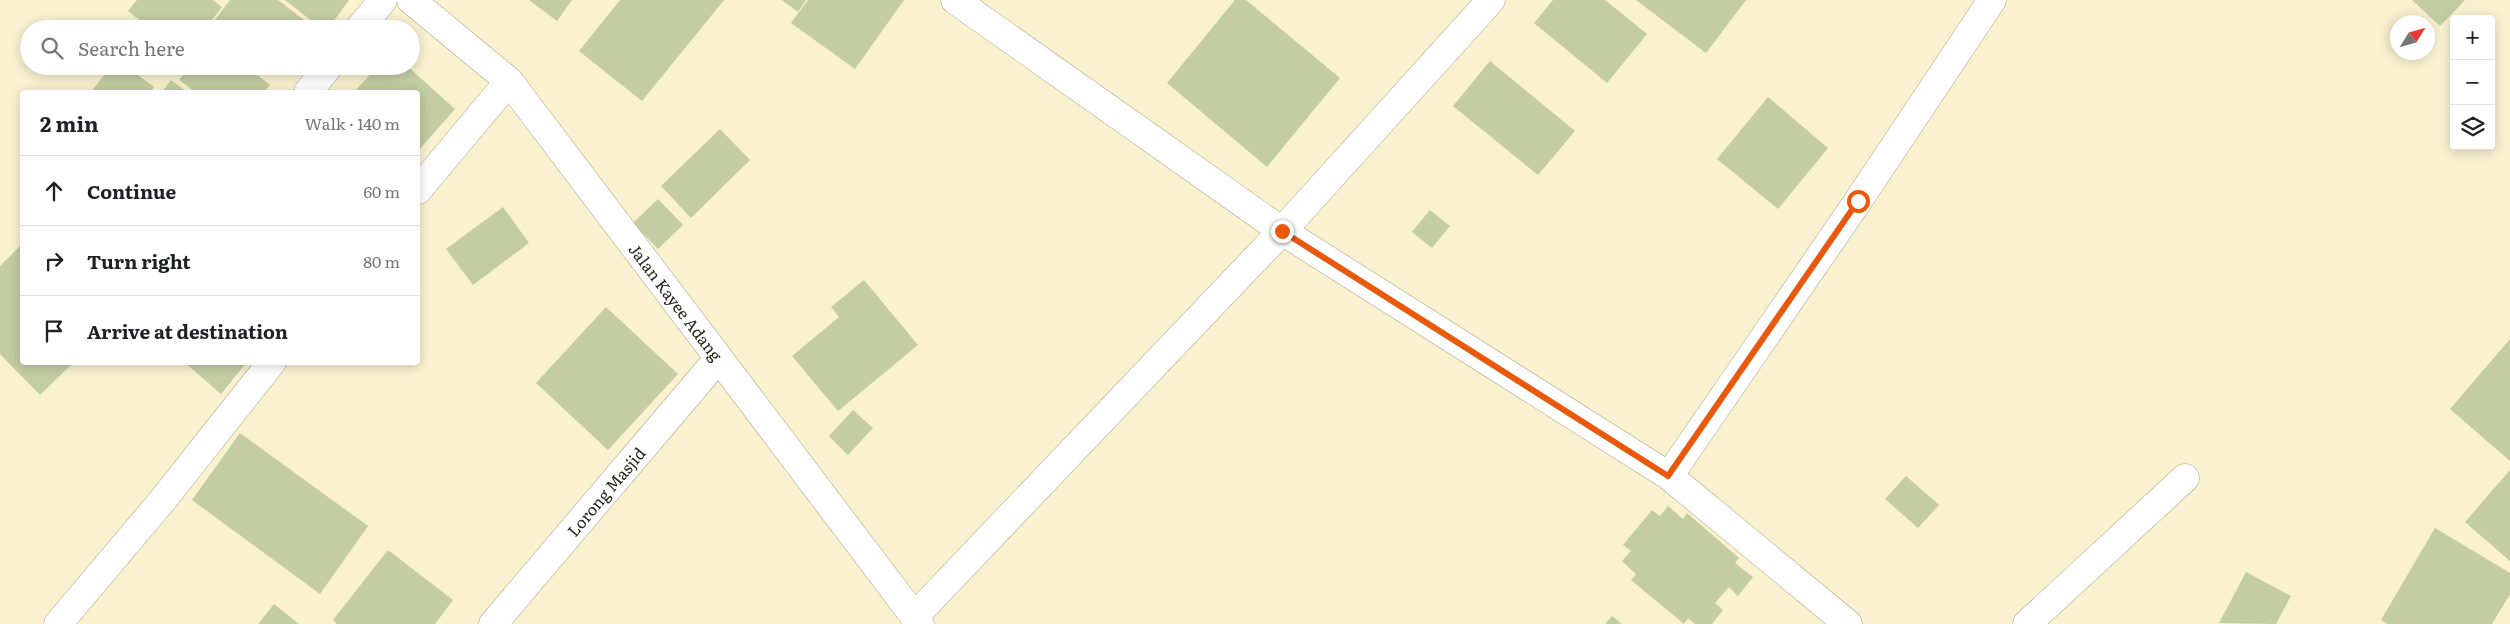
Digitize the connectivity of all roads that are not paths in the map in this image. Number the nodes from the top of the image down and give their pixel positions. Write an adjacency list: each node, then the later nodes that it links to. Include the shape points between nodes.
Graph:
1 (383, 0): 6 (street)
2 (412, 0): 8 (street, Jalan Kayee Adang)
3 (955, 0): 11 (street)
4 (1992, 0): 14 (street)
5 (1488, 1): 11 (street)
6 (366, 20)
7 (322, 75): 9 (street)
8 (509, 81): 10 (street); 12 (street, Jalan Kayee Adang)
9 (310, 90)
10 (420, 188)
11 (1282, 231): 14 (street); 16 (street)
12 (718, 359): 16 (street, Jalan Kayee Adang); 18 (street, Lorong Masjid)
13 (270, 365): 17 (street, via 162,501)
14 (1668, 476): 19 (street)
15 (2185, 478): 20 (street)
16 (917, 621)
17 (58, 624)
18 (493, 624)
19 (1848, 624)
20 (2027, 624)

